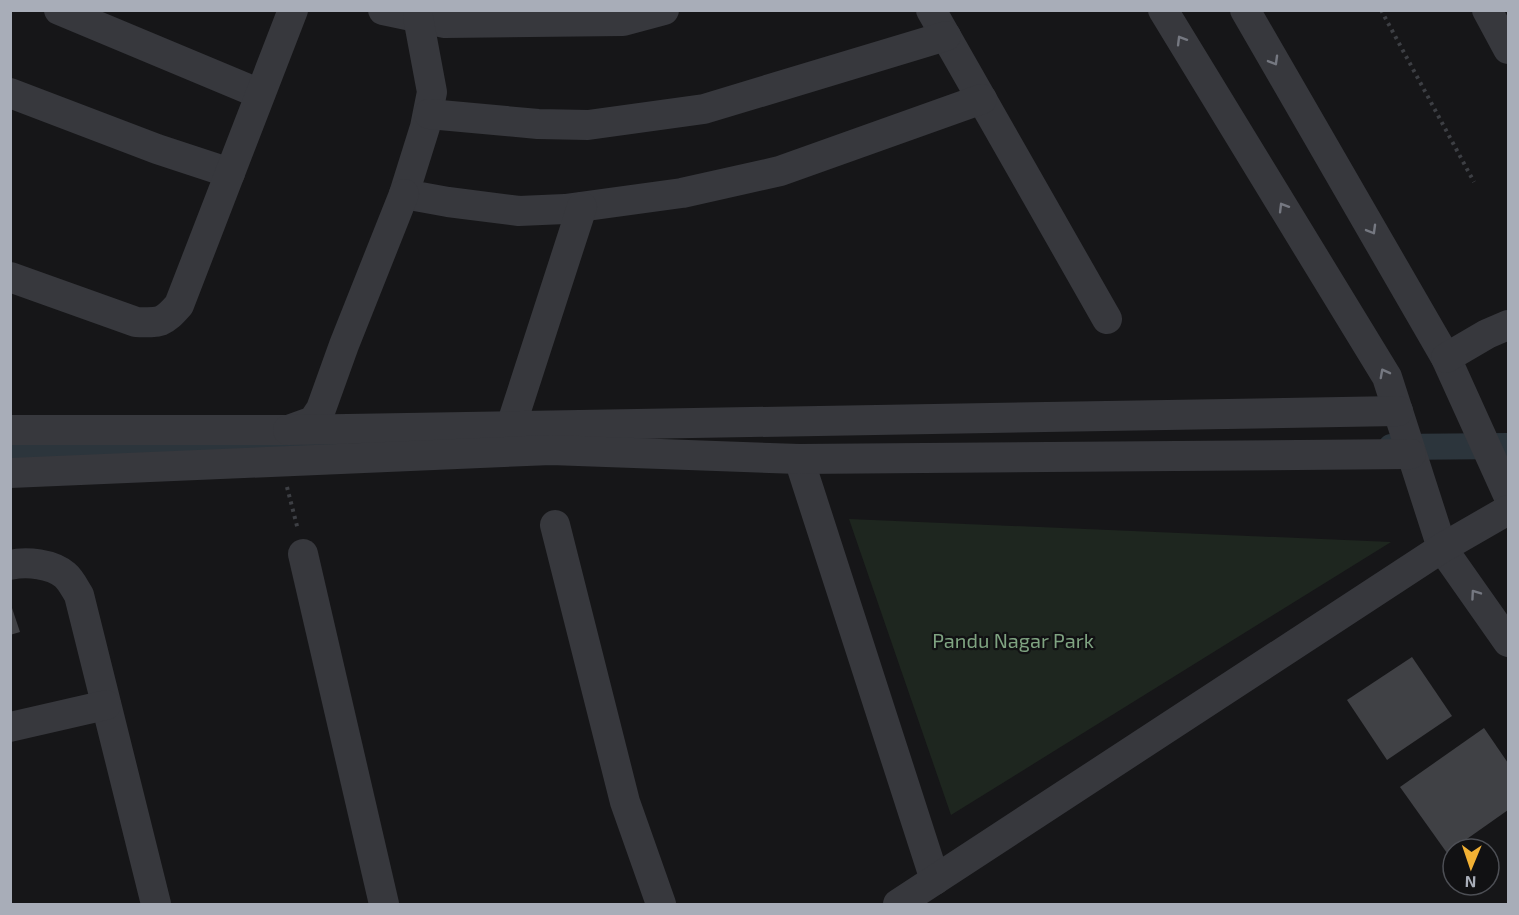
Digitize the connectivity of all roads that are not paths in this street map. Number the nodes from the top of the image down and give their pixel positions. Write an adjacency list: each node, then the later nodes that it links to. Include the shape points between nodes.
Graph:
1 (58, 10): 13 (street)
2 (293, 10): 13 (street)
3 (383, 10): 9 (street)
4 (664, 10): 9 (street, via 623,21 445,23)
5 (931, 10): 10 (street)
6 (1163, 10): 26 (street, one-way to 6, via 1387,377)
7 (1245, 10): 22 (street, one-way to 22)
8 (1487, 10): 11 (street)
9 (418, 17): 15 (street, via 432,92)
10 (946, 36): 14 (street); 15 (street, via 704,110 588,125)
11 (1509, 49)
12 (10, 93): 16 (street)
13 (260, 94): 16 (street)
14 (982, 99): 18 (street, via 780,171 682,193); 20 (street)
15 (429, 114): 17 (street)
16 (230, 173): 19 (street, via 179,305 165,320 136,322)
17 (404, 194): 18 (street, via 519,211); 25 (street, via 321,409 313,421)
18 (582, 207): 23 (street)
19 (10, 277)
20 (1107, 319)
21 (1509, 325): 22 (street)
22 (1446, 358): 29 (street)
23 (511, 426): 25 (street); 26 (street)
24 (10, 430): 25 (street)
25 (288, 430)
26 (1404, 431): 27 (street); 31 (street)
27 (798, 459): 28 (street, via 551,450); 37 (street)
28 (10, 473)
29 (1506, 492): 31 (street)
30 (555, 525): 40 (street, via 625,802)
31 (1442, 548): 34 (street, one-way to 31); 37 (street)
32 (303, 554): 39 (street)
33 (10, 565): 35 (street, via 43,565 65,575 79,595)
34 (1509, 642)
35 (106, 705): 36 (street); 38 (street)
36 (10, 727)
37 (935, 880): 41 (street)
38 (156, 904)
39 (384, 904)
40 (662, 904)
41 (898, 904)

